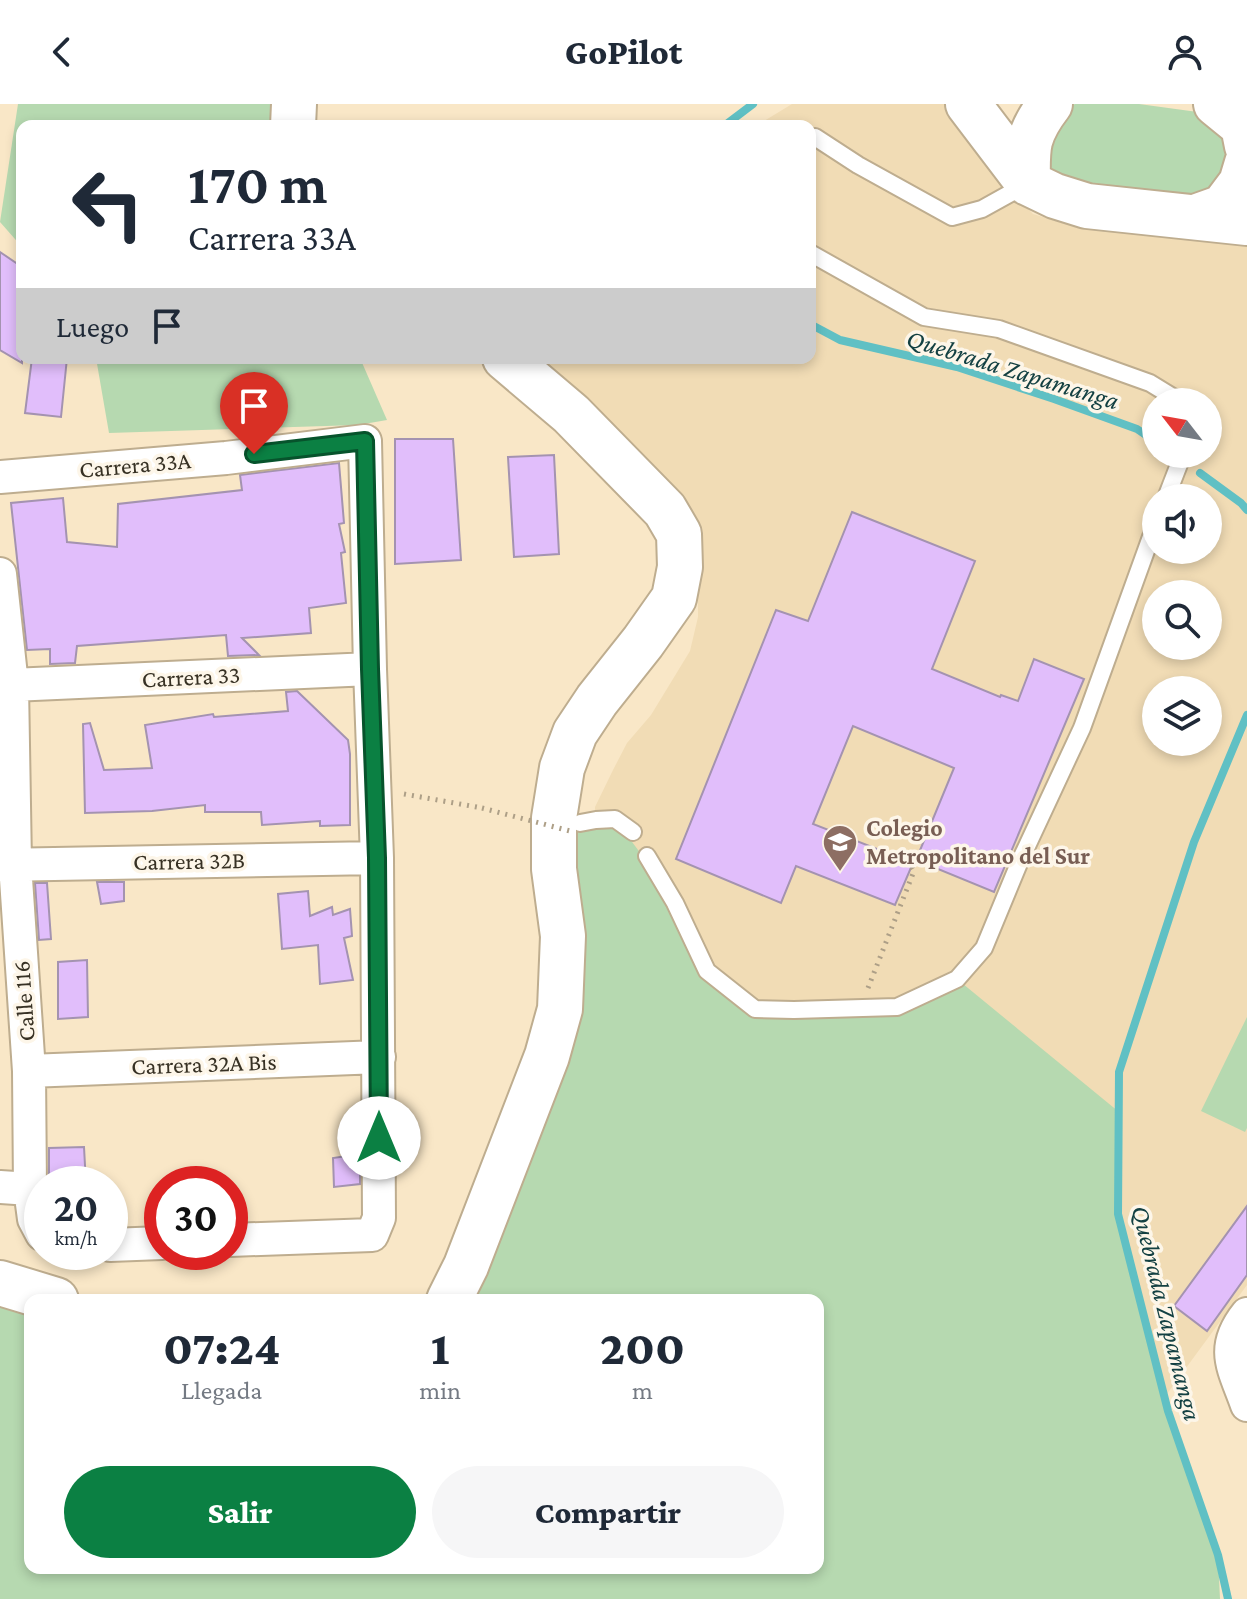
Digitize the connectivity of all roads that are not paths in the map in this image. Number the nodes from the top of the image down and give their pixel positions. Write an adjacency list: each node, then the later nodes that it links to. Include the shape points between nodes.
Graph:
1 (968, 104): 8 (street)
2 (1050, 104): 8 (street, via 1027,147)
3 (1218, 104): 4 (street); 6 (street, via 1243,126)
4 (1247, 116)
5 (816, 138): 8 (lane, via 952,217 982,209)
6 (1247, 146)
7 (1247, 163): 9 (street, via 1241,183 1223,207)
8 (1028, 183): 9 (street, via 1087,206)
9 (1195, 217): 10 (street)
10 (1247, 223)
11 (816, 256): 13 (lane, via 924,317 999,329)
12 (512, 364): 30 (street, via 571,414 665,510 679,534 680,567 674,598 575,733 562,768 554,818 563,936 560,1009 547,1056)
13 (1158, 388)
14 (0, 477): 17 (street, Carrera 33A, via 365,441)
15 (1142, 562): 21 (lane, via 1082,728 984,948 957,979 897,1007 755,1009 707,971)
16 (0, 574): 18 (street, Calle 116)
17 (370, 669): 18 (street, Carrera 33); 22 (street)
18 (12, 685): 23 (street, Calle 116)
19 (575, 827): 20 (lane, via 615,819)
20 (633, 832)
21 (647, 856)
22 (377, 858): 23 (street, Carrera 32B); 24 (street)
23 (8, 864): 25 (street, Calle 116)
24 (379, 1057): 25 (street, Carrera 32A Bis); 27 (street, via 379,1218 372,1235)
25 (29, 1071): 26 (street, Calle 116)
26 (15, 1188)
27 (248, 1239)
28 (0, 1283): 29 (street)
29 (36, 1294)
30 (452, 1294)
31 (1240, 1326): 32 (street, via 1230,1354)
32 (1247, 1405)

